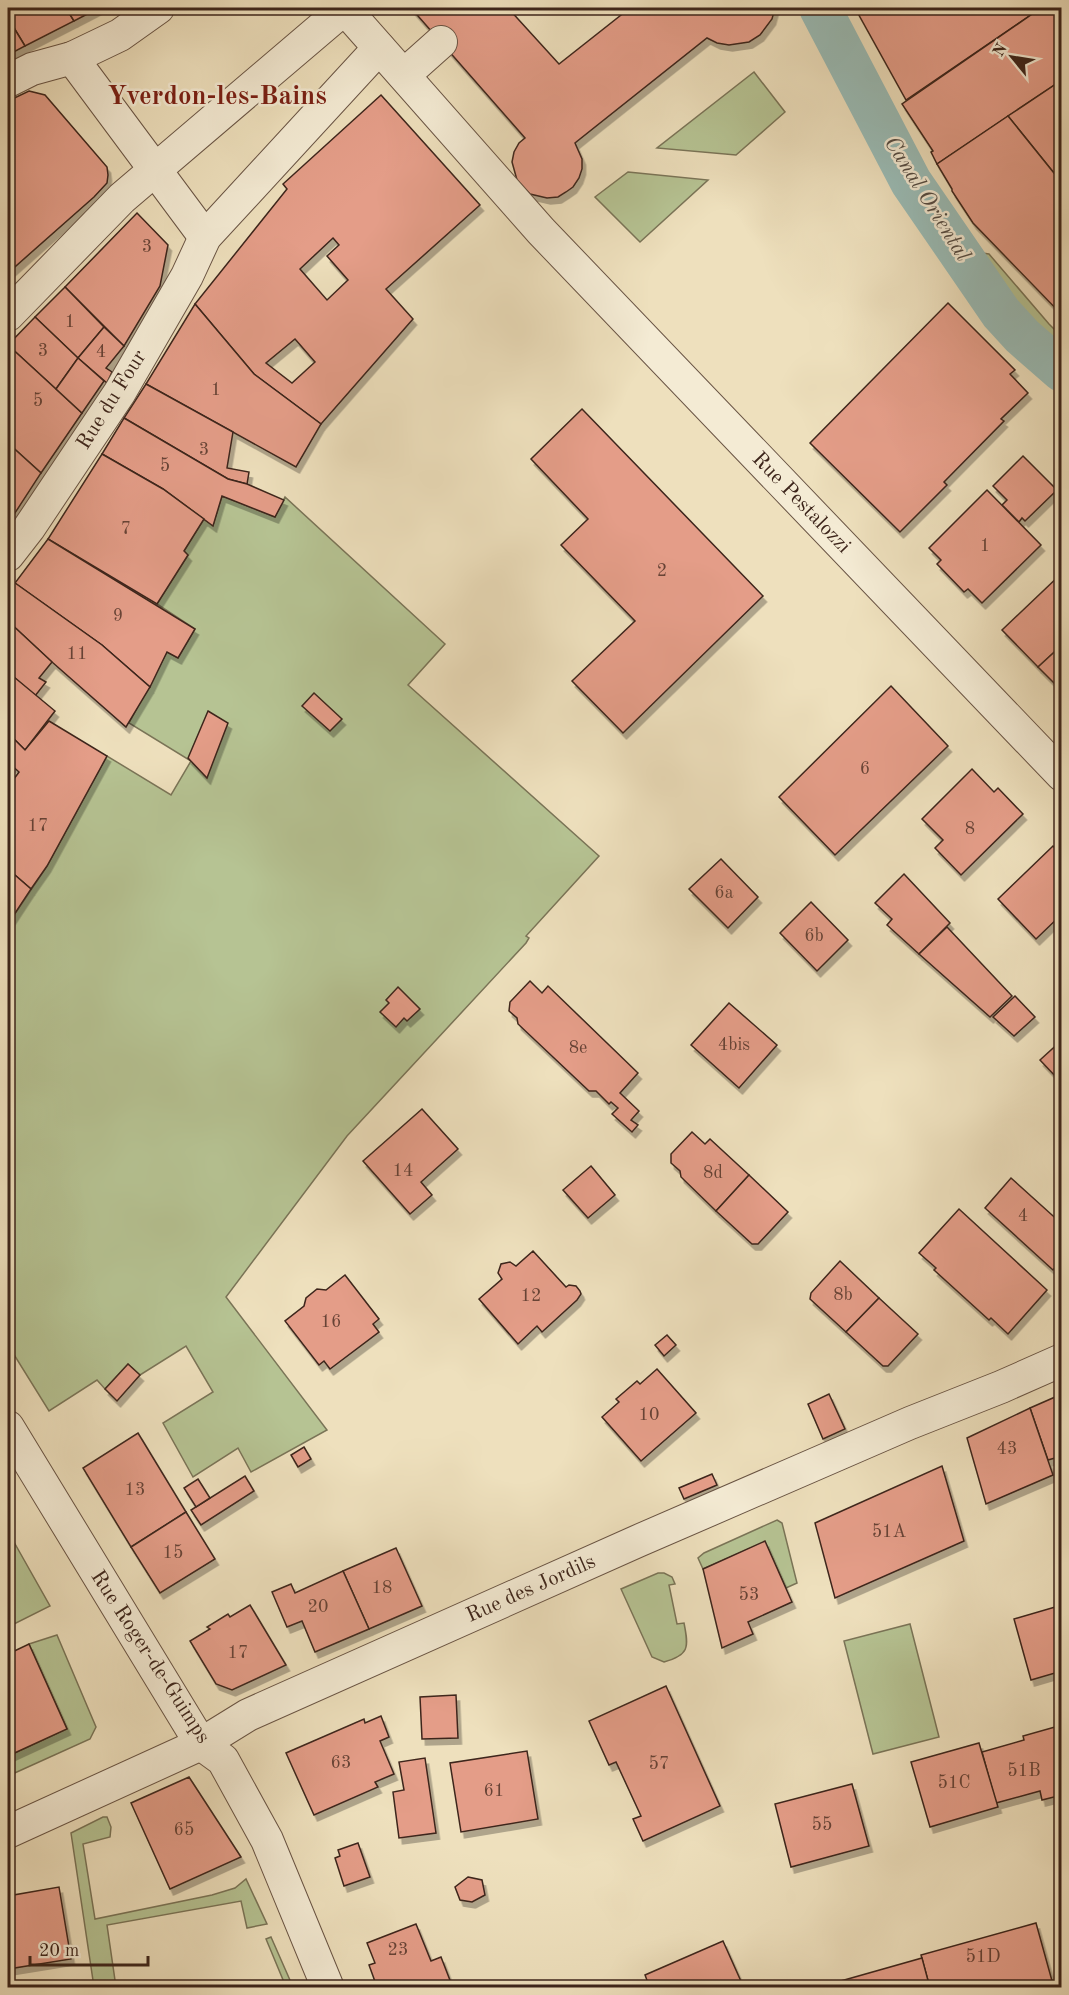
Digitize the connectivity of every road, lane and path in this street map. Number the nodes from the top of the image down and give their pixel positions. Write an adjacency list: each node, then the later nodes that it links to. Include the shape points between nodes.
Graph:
1 (159, 8): 5 (street, via 120,35)
2 (344, 8): 4 (street, Rue Pestalozzi); 8 (street)
3 (441, 42): 6 (street)
4 (379, 48): 6 (street, Rue Pestalozzi); 9 (street, Rue du Four)
5 (72, 58): 7 (street, via 32,69); 8 (street)
6 (404, 75): 12 (street, Rue Pestalozzi, via 541,231)
7 (8, 81)
8 (155, 169): 9 (street); 10 (street)
9 (205, 237): 11 (street, Rue du Four, via 120,392)
10 (8, 315)
11 (8, 555)
12 (1062, 775)
13 (1062, 1360): 15 (street, Rue des Jordils, via 638,1541 248,1715)
14 (9, 1429): 15 (street, Rue Roger-de-Guimps)
15 (201, 1744): 16 (street, Rue des Jordils); 17 (street, Rue Roger-de-Guimps, via 223,1760 267,1840)
16 (8, 1832)
17 (328, 1988)

